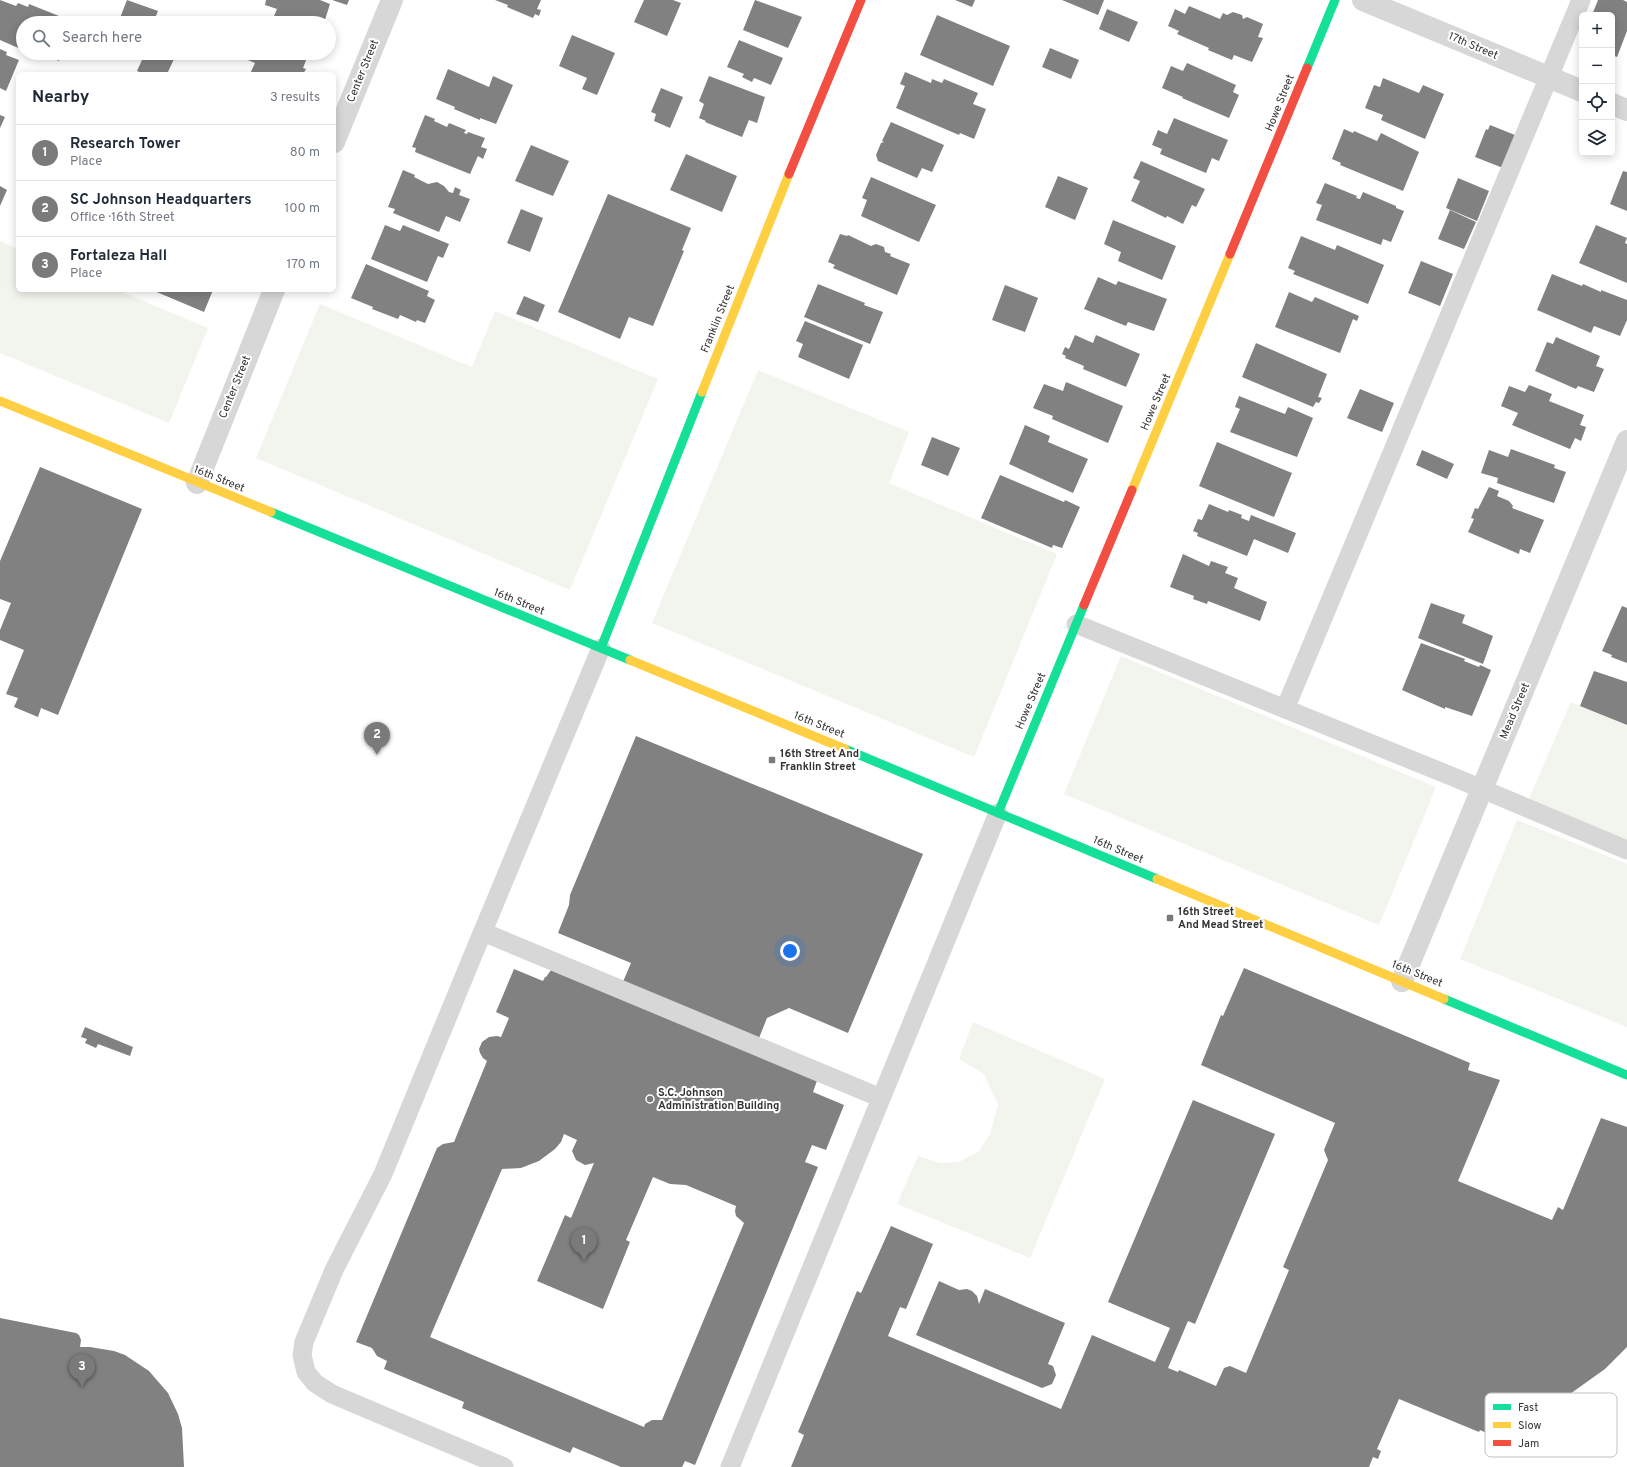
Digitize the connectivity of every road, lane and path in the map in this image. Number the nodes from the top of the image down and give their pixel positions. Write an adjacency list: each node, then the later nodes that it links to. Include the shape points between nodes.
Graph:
1 (392, 0): 10 (street, Center Street)
2 (861, 0): 16 (street, Franklin Street, via 785,183)
3 (1335, 0): 15 (street, Howe Street)
4 (1364, 0): 6 (street, 17th Street)
5 (1581, 0): 6 (lane)
6 (1549, 77): 7 (street, 17th Street); 17 (lane)
7 (1579, 90)
8 (1615, 105): 9 (street)
9 (1627, 110)
10 (336, 137)
11 (273, 292): 14 (street, Center Street)
12 (0, 401): 14 (street, 16th Street)
13 (1627, 441): 18 (street, Mead Street)
14 (197, 483): 16 (street, 16th Street)
15 (1076, 624): 17 (lane); 19 (street, Howe Street)
16 (601, 648): 19 (street, 16th Street); 21 (lane)
17 (1285, 709): 18 (lane)
18 (1482, 789): 20 (lane); 22 (street, Mead Street)
19 (998, 813): 22 (street, 16th Street); 24 (lane)
20 (1627, 850)
21 (483, 932): 24 (lane); 25 (lane, via 383,1174 334,1270 304,1342 302,1355 306,1372 315,1383 332,1394)
22 (1402, 981): 23 (street, 16th Street)
23 (1627, 1074)
24 (881, 1098): 26 (lane)
25 (504, 1467)
26 (730, 1467)

